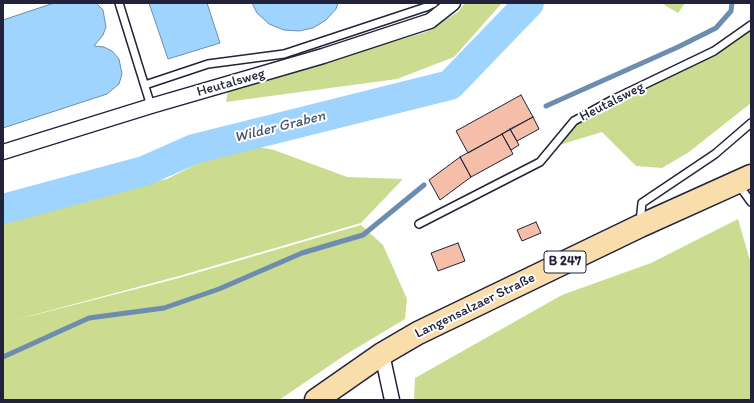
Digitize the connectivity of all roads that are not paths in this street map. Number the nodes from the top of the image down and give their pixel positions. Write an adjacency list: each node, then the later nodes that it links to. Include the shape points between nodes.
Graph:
1 (119, 3): 5 (lane)
2 (434, 3): 5 (lane, via 284,54 208,64)
3 (453, 3): 6 (street, Heutalsweg, via 430,21 323,56)
4 (751, 25): 11 (lane, Heutalsweg, via 714,51 574,121 540,162)
5 (144, 85): 6 (lane)
6 (151, 106): 8 (street, Heutalsweg)
7 (751, 123): 12 (lane, via 715,154 642,203)
8 (3, 152)
9 (744, 179): 10 (lane); 12 (main road, Langensalzaer Straße / B 247)
10 (751, 202)
11 (419, 224)
12 (640, 226): 13 (main road, Langensalzaer Straße / B 247, via 418,333)
13 (382, 354): 14 (main road, Langensalzaer Straße / B 247); 15 (street)
14 (316, 400)
15 (392, 400)

